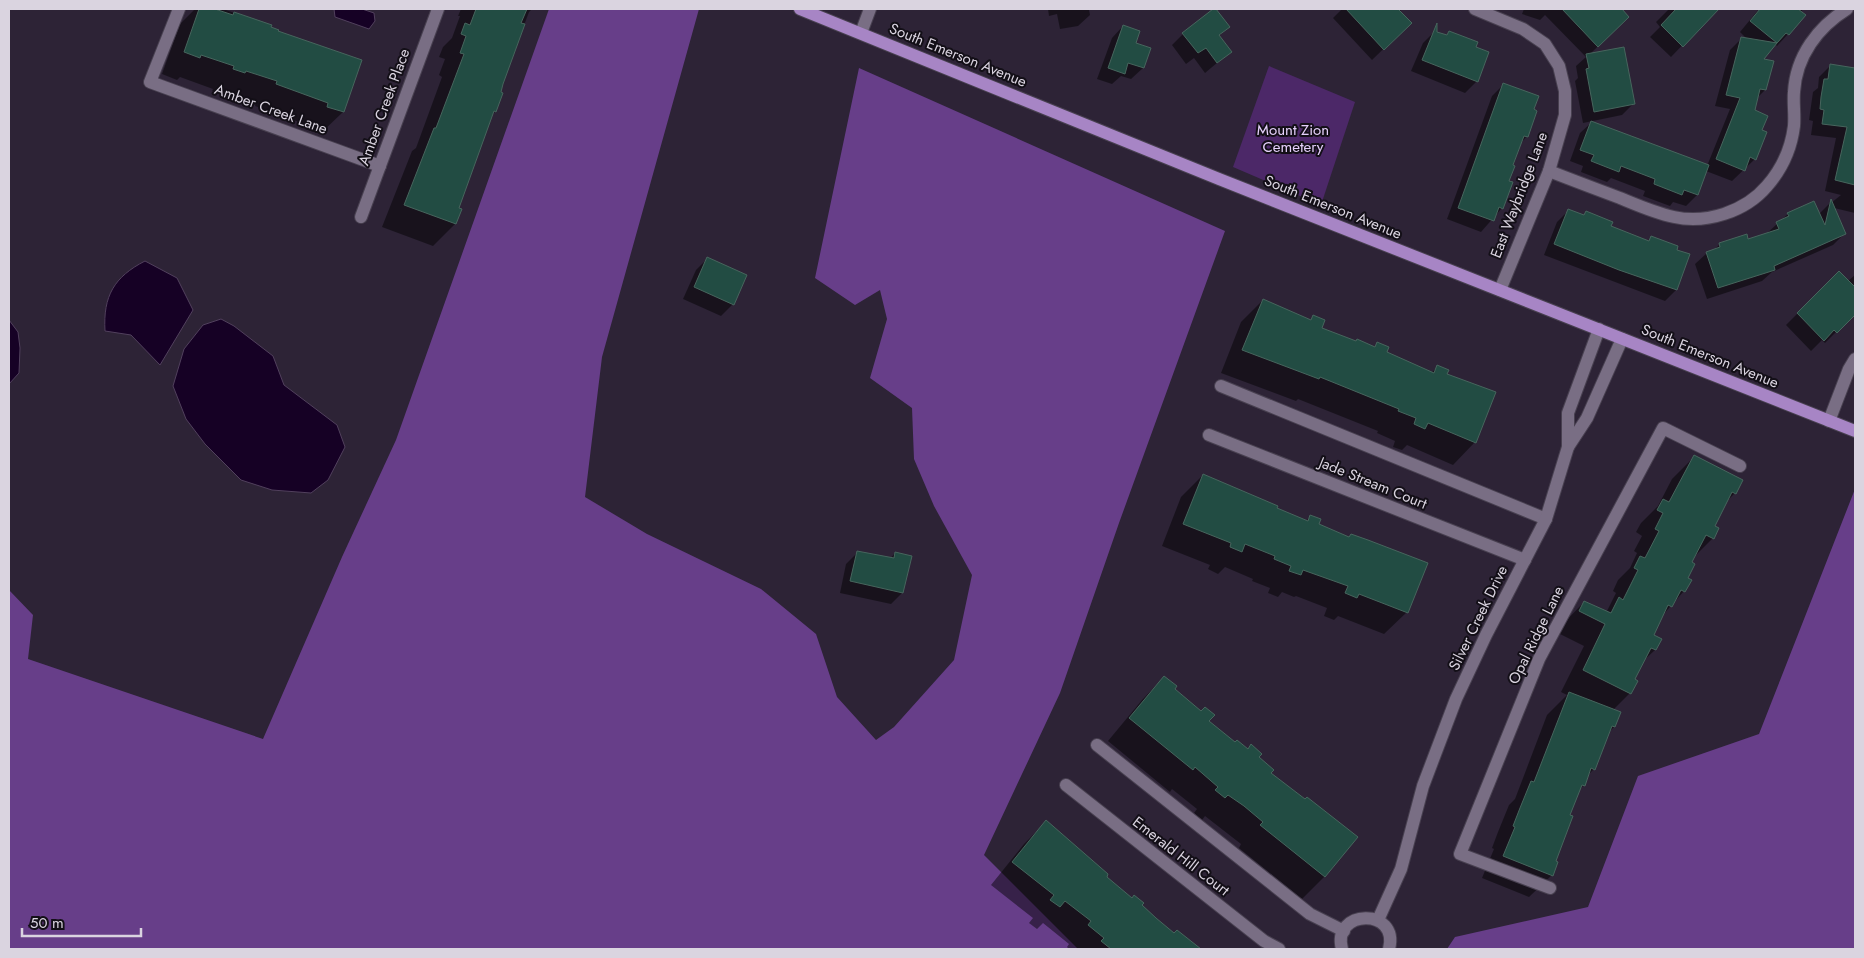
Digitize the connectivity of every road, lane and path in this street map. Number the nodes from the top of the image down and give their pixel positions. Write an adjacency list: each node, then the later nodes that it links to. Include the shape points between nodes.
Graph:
1 (179, 9): 8 (street, Amber Creek Lane, via 150,82)
2 (438, 9): 8 (street, Amber Creek Place)
3 (800, 9): 7 (main road, South Emerson Avenue)
4 (870, 9): 7 (street)
5 (1475, 9): 9 (street, East Waybridge Lane, via 1529,32 1545,44 1559,66 1565,91 1565,115)
6 (1847, 9): 9 (street, via 1824,26 1808,46 1795,85 1790,149 1772,181 1746,204 1707,218 1673,217)
7 (860, 33): 11 (main road, South Emerson Avenue)
8 (380, 166): 10 (street, Amber Creek Place)
9 (1549, 171): 11 (street, East Waybridge Lane)
10 (361, 217)
11 (1500, 290): 12 (main road, South Emerson Avenue)
12 (1598, 329): 13 (main road, South Emerson Avenue); 19 (street, Silver Creek Drive, via 1568,413)
13 (1622, 339): 16 (main road, South Emerson Avenue); 19 (street, via 1588,418)
14 (1855, 359): 16 (street)
15 (1221, 386): 21 (street)
16 (1829, 421): 17 (main road, South Emerson Avenue)
17 (1855, 431)
18 (1209, 435): 22 (street, Jade Stream Court)
19 (1568, 447): 21 (street, Silver Creek Drive)
20 (1740, 466): 25 (street, Opal Ridge Lane, via 1663,428 1539,659 1460,854)
21 (1546, 519): 22 (street, Silver Creek Drive)
22 (1525, 560): 26 (street, Silver Creek Drive, via 1456,700 1423,786 1401,869)
23 (1097, 745): 27 (street, via 1310,914)
24 (1066, 785): 28 (street, Emerald Hill Court)
25 (1550, 888)
26 (1378, 920): 27 (street, via 1362,917 1348,924); 30 (street, via 1388,932)
27 (1344, 931): 29 (street)
28 (1278, 949)
29 (1342, 949)
30 (1388, 949)

